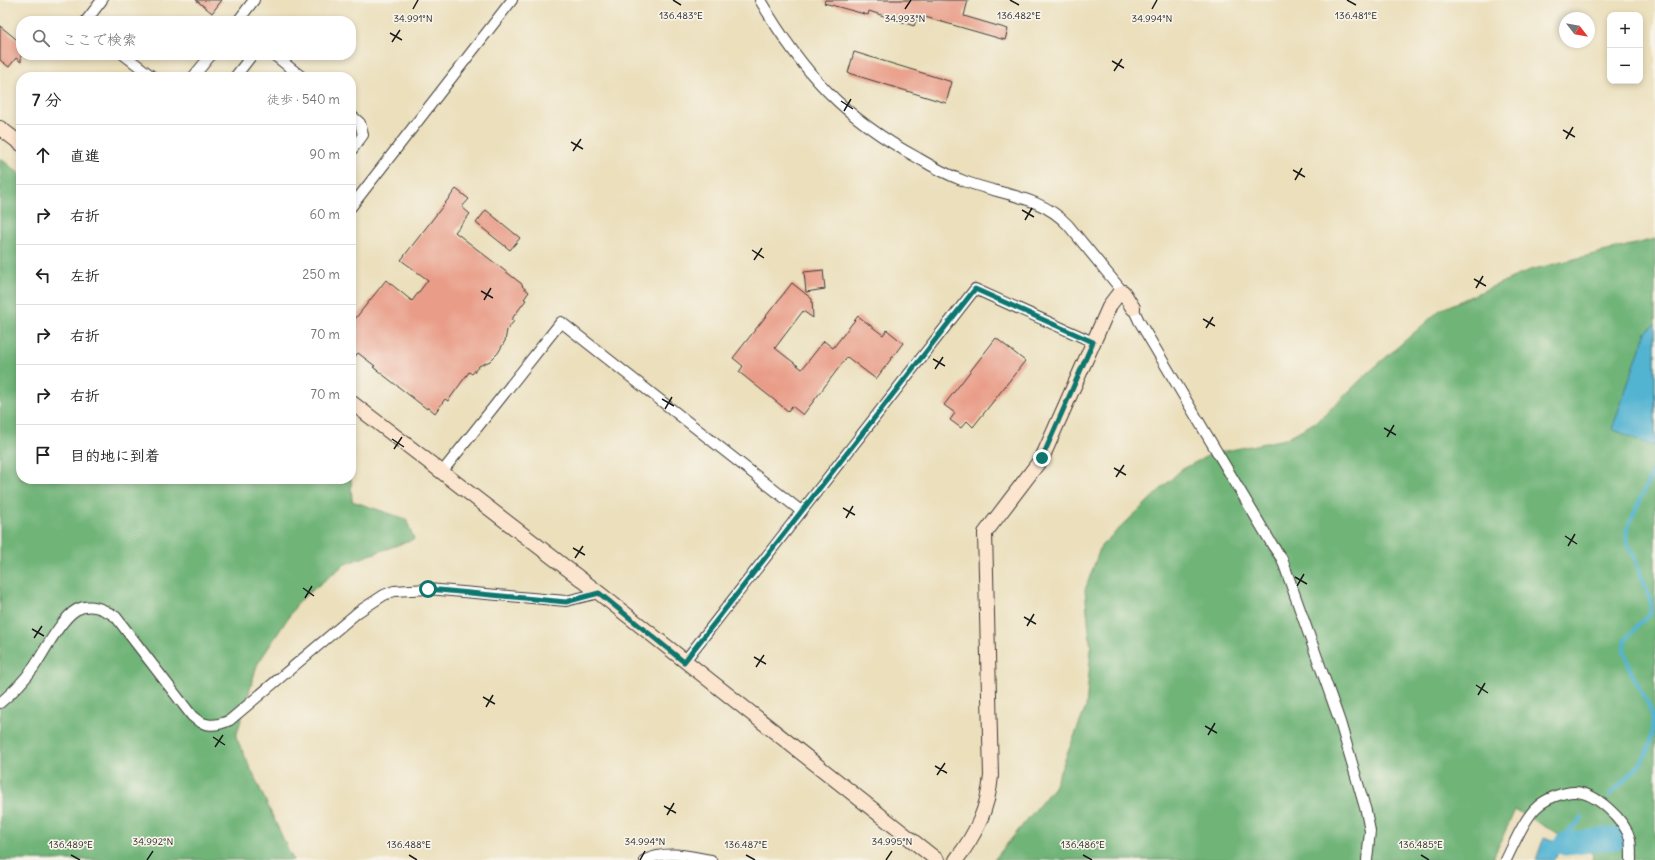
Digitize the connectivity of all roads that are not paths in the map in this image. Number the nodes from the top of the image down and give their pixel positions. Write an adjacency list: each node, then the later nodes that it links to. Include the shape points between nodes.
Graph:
1 (102, 0): 5 (street)
2 (254, 0): 6 (street)
3 (512, 0): 19 (street)
4 (760, 0): 20 (street, via 812,76 857,120 882,138 944,173 987,189 1043,204 1068,224)
5 (90, 16)
6 (242, 16)
7 (131, 60): 11 (street)
8 (207, 60): 12 (street)
9 (248, 60): 13 (street)
10 (280, 60): 14 (street)
11 (146, 72)
12 (197, 72)
13 (239, 72)
14 (296, 72)
15 (356, 119): 18 (street, via 360,123 363,135)
16 (0, 128): 17 (street)
17 (16, 140)
18 (356, 144)
19 (356, 201)
20 (1122, 292): 21 (street); 22 (street, via 1110,306)
21 (1133, 308): 33 (street, via 1282,559 1340,722 1366,811 1370,831)
22 (1093, 342): 25 (street, via 975,289); 32 (street, via 1042,458 985,533 991,776 988,800 981,819)
23 (356, 406): 24 (street)
24 (442, 472): 25 (street, via 560,322); 26 (street)
25 (801, 511): 27 (street)
26 (599, 593): 27 (street); 28 (street, via 566,602 428,589 394,591 358,612 230,720 214,726 201,723 192,716 116,617 103,608 85,607 68,618 24,681)
27 (684, 662): 31 (street)
28 (0, 703)
29 (645, 860): 30 (street, via 670,853)
30 (711, 860)
31 (937, 860)
32 (956, 860)
33 (1367, 860)
34 (1506, 860): 35 (street, via 1535,808 1541,803 1570,792 1577,792 1598,801 1618,818 1630,838)
35 (1631, 860)

